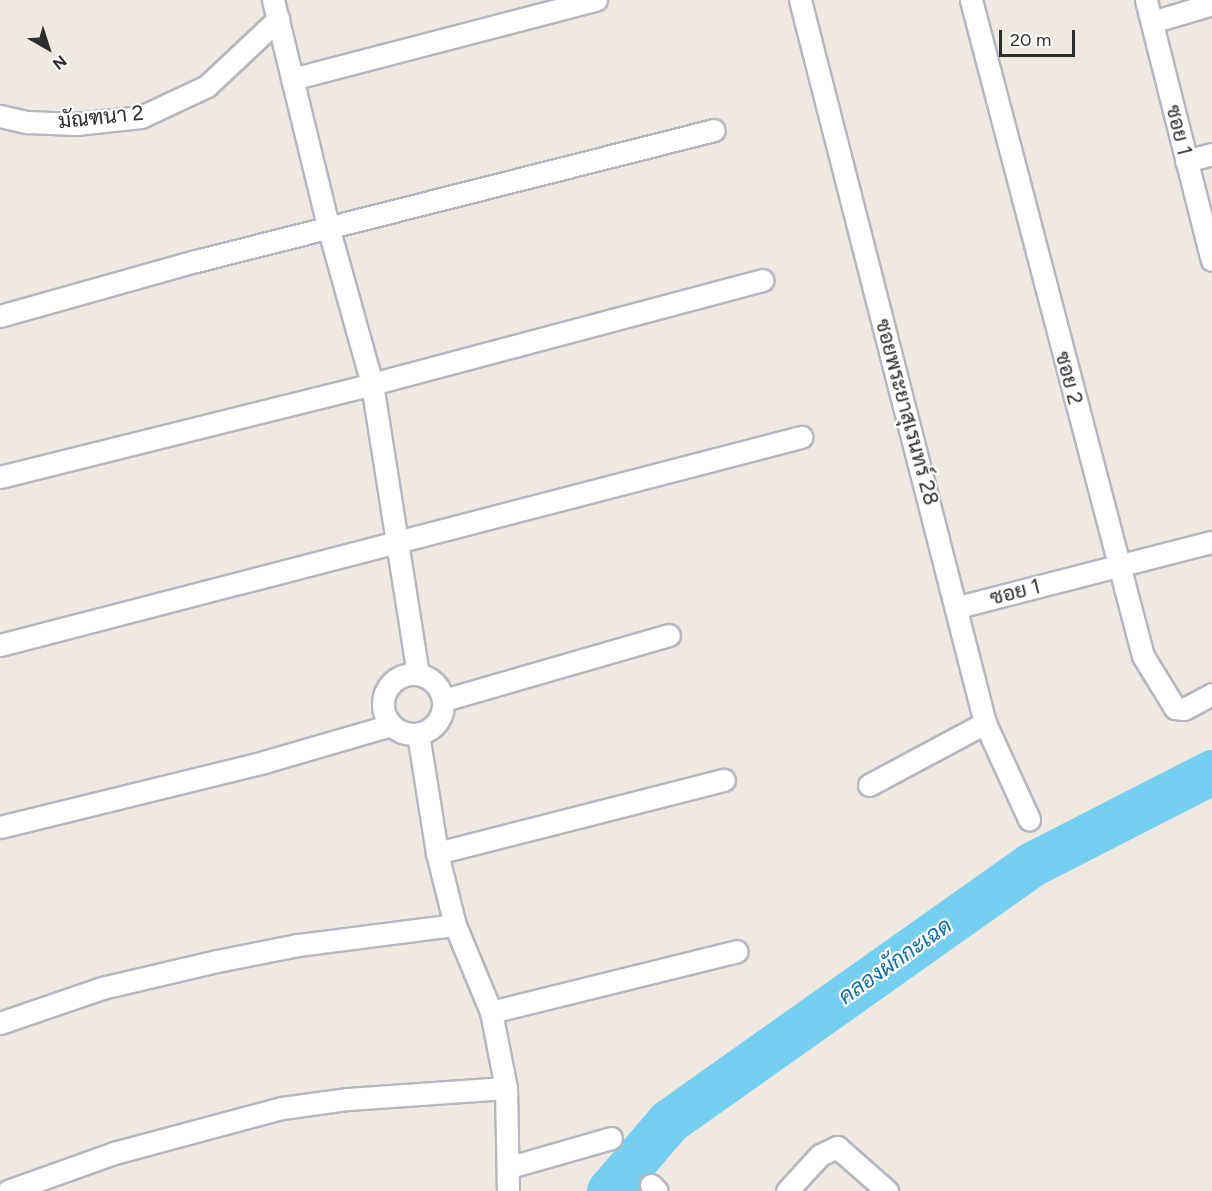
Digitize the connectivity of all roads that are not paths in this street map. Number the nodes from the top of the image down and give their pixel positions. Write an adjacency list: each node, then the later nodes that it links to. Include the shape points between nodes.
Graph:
1 (596, 0): 8 (street)
2 (800, 0): 23 (street, ซอยพระยาสุเรนทร์ 28)
3 (971, 0): 22 (street, ซอย 2)
4 (1146, 0): 7 (street, ซอย 1)
5 (1212, 4): 7 (street)
6 (276, 9): 8 (street); 9 (street, มัณฑนา 2, via 207,86 141,117 76,124 27,122)
7 (1152, 21): 12 (street, ซอย 1)
8 (292, 79): 13 (street)
9 (0, 116)
10 (714, 130): 13 (street)
11 (1212, 154): 12 (street)
12 (1186, 160): 14 (street, ซอย 1)
13 (329, 230): 16 (street, via 196,261); 17 (street)
14 (1212, 260)
15 (762, 280): 17 (street)
16 (0, 316)
17 (372, 384): 19 (street); 20 (street)
18 (801, 437): 20 (street)
19 (0, 477)
20 (398, 541): 25 (street); 26 (street)
21 (1212, 542): 22 (street, ซอย 1)
22 (1118, 566): 23 (street, ซอย 1); 27 (street, ซอย 2, via 1143,656 1166,698 1175,708 1184,709)
23 (958, 607): 29 (street, ซอยพระยาสุเรนทร์ 28)
24 (669, 635): 28 (street)
25 (0, 645)
26 (418, 673): 28 (street, via 435,682); 30 (street, via 405,674 386,690 383,701)
27 (1212, 694)
28 (444, 700): 31 (street, via 438,722)
29 (985, 723): 33 (street); 34 (street, ซอยพระยาสุเรนทร์ 28)
30 (391, 724): 31 (street, via 408,734); 35 (street, via 253,765)
31 (418, 734): 36 (street)
32 (724, 780): 36 (street)
33 (869, 785)
34 (1029, 819)
35 (0, 827)
36 (437, 853): 37 (street)
37 (455, 925): 39 (street); 40 (street, via 298,945 217,961 102,988)
38 (737, 951): 39 (street)
39 (491, 1012): 41 (street)
40 (0, 1023)
41 (506, 1088): 43 (street); 44 (street, via 348,1099 282,1108 134,1147)
42 (611, 1138): 43 (street)
43 (510, 1167): 45 (street)
44 (8, 1191)
45 (508, 1191)
46 (787, 1191): 47 (street, via 820,1155 837,1147)
47 (886, 1191)

